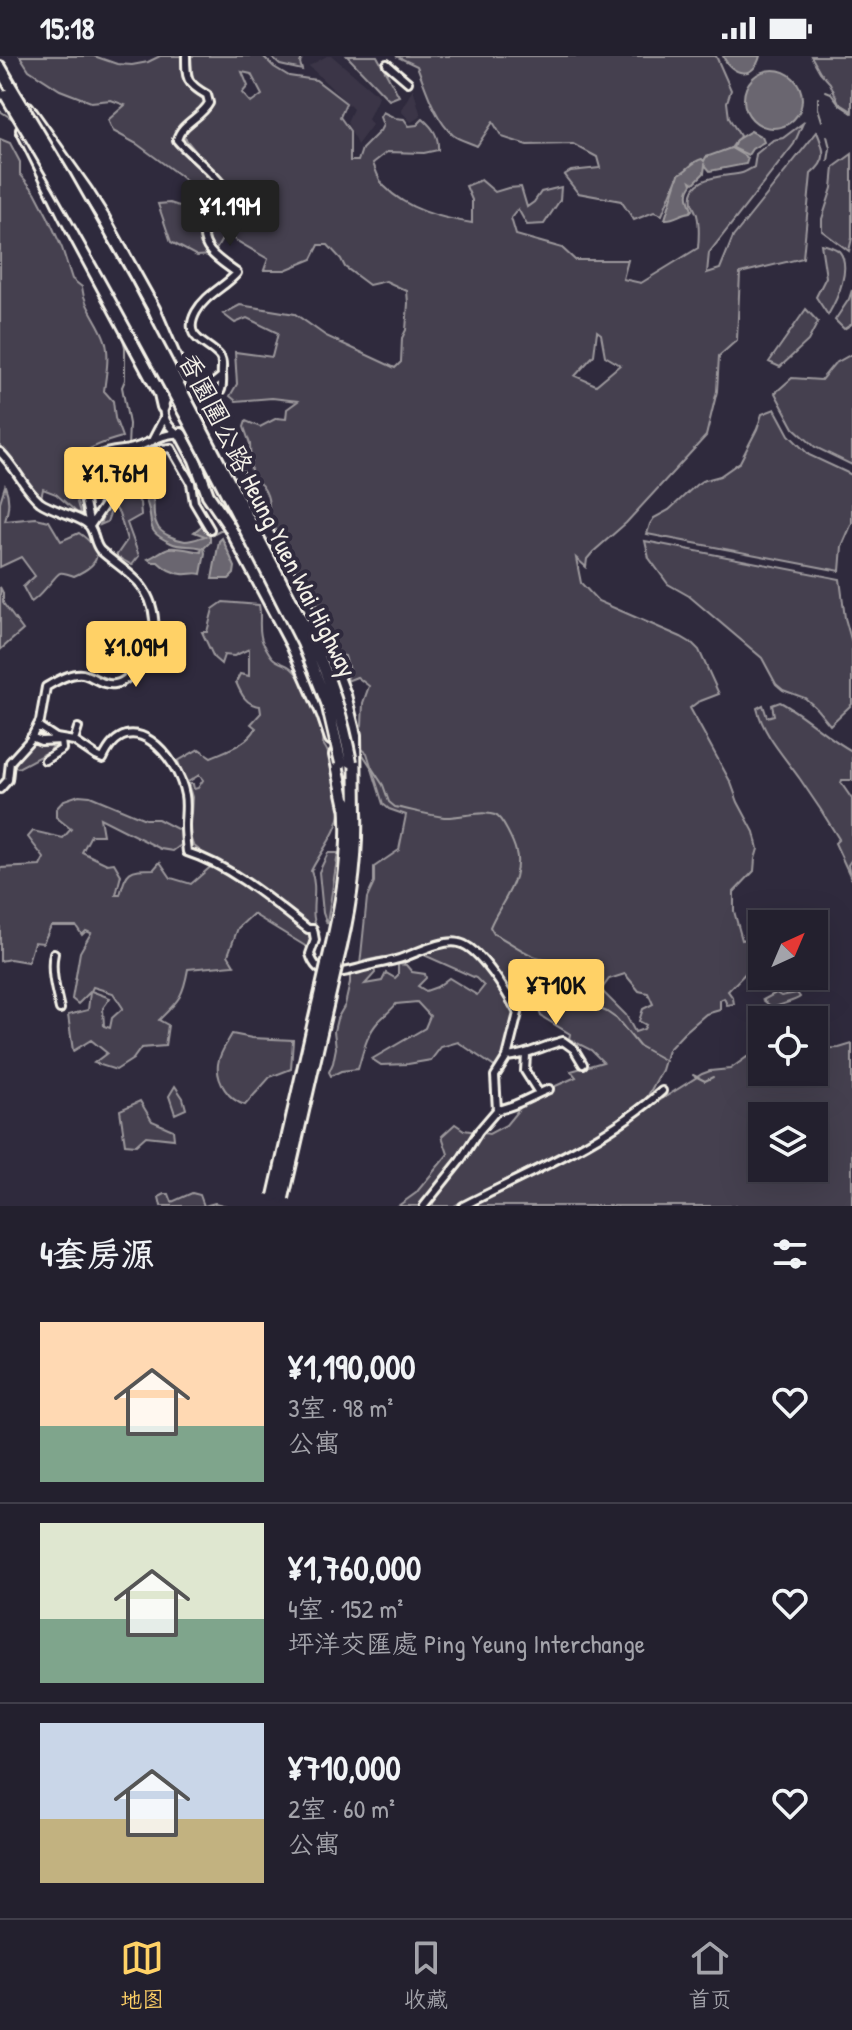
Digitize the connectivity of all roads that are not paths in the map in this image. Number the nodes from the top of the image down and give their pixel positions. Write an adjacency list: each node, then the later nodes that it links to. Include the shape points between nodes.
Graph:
1 (186, 56): 6 (street, via 187,79 209,103 177,140 231,200 229,210 204,229 203,236 208,250 237,273 211,294 193,322 197,339 221,360)
2 (387, 64): 4 (street)
3 (0, 67): 5 (highway, 香園圍公路 Heung Yuen Wai Highway)
4 (408, 82)
5 (4, 86): 7 (highway, bridge, via 86,190 154,309 182,373); 9 (highway, bridge, via 44,178 160,394); 22 (highway, 香園圍公路 Heung Yuen Wai Highway, bridge, via 119,290 292,621 322,687); 22 (highway, 香園圍公路 Heung Yuen Wai Highway, bridge, via 64,176 127,287 312,641 338,705)
6 (221, 377): 7 (street); 8 (street)
7 (197, 388): 8 (street); 9 (street, via 174,390)
8 (212, 404): 10 (street)
9 (164, 413): 11 (street); 12 (street)
10 (210, 422): 11 (street, via 200,433); 22 (highway, via 334,663 353,724)
11 (179, 434): 12 (street); 22 (highway, bridge, via 305,671)
12 (152, 441): 14 (street, via 96,458 88,466 84,494)
13 (0, 452): 14 (street, via 40,503)
14 (90, 526): 15 (street, via 139,461 171,448); 16 (street, via 100,550 140,583 156,626 153,644 120,683 80,673 46,687)
15 (210, 529)
16 (38, 726): 18 (street); 19 (street)
17 (78, 728): 20 (street)
18 (31, 737): 19 (street); 23 (street, via 10,762 8,780)
19 (61, 740): 20 (street); 21 (street, via 62,749)
20 (74, 741): 28 (street, via 103,759 120,737 136,733 156,743 185,793 187,852 212,862 313,929 310,954 323,972 345,972 450,942 471,949 505,987 518,1013)
21 (45, 760)
22 (346, 762): 25 (highway, 香園圍公路 Heung Yuen Wai Highway, via 344,878); 25 (highway, 香園圍公路 Heung Yuen Wai Highway, via 356,815 353,887)
23 (0, 789)
24 (54, 953): 26 (street)
25 (332, 966): 34 (highway, 香園圍公路 Heung Yuen Wai Highway, bridge)
26 (60, 1009)
27 (526, 1055): 28 (street); 29 (street, via 563,1041); 32 (street, via 525,1071)
28 (507, 1057): 33 (street, via 495,1076)
29 (583, 1064)
30 (549, 1089): 32 (street)
31 (662, 1091): 36 (street, via 599,1136)
32 (539, 1093): 33 (street)
33 (497, 1110): 35 (street)
34 (277, 1201)
35 (424, 1206)
36 (463, 1206)

